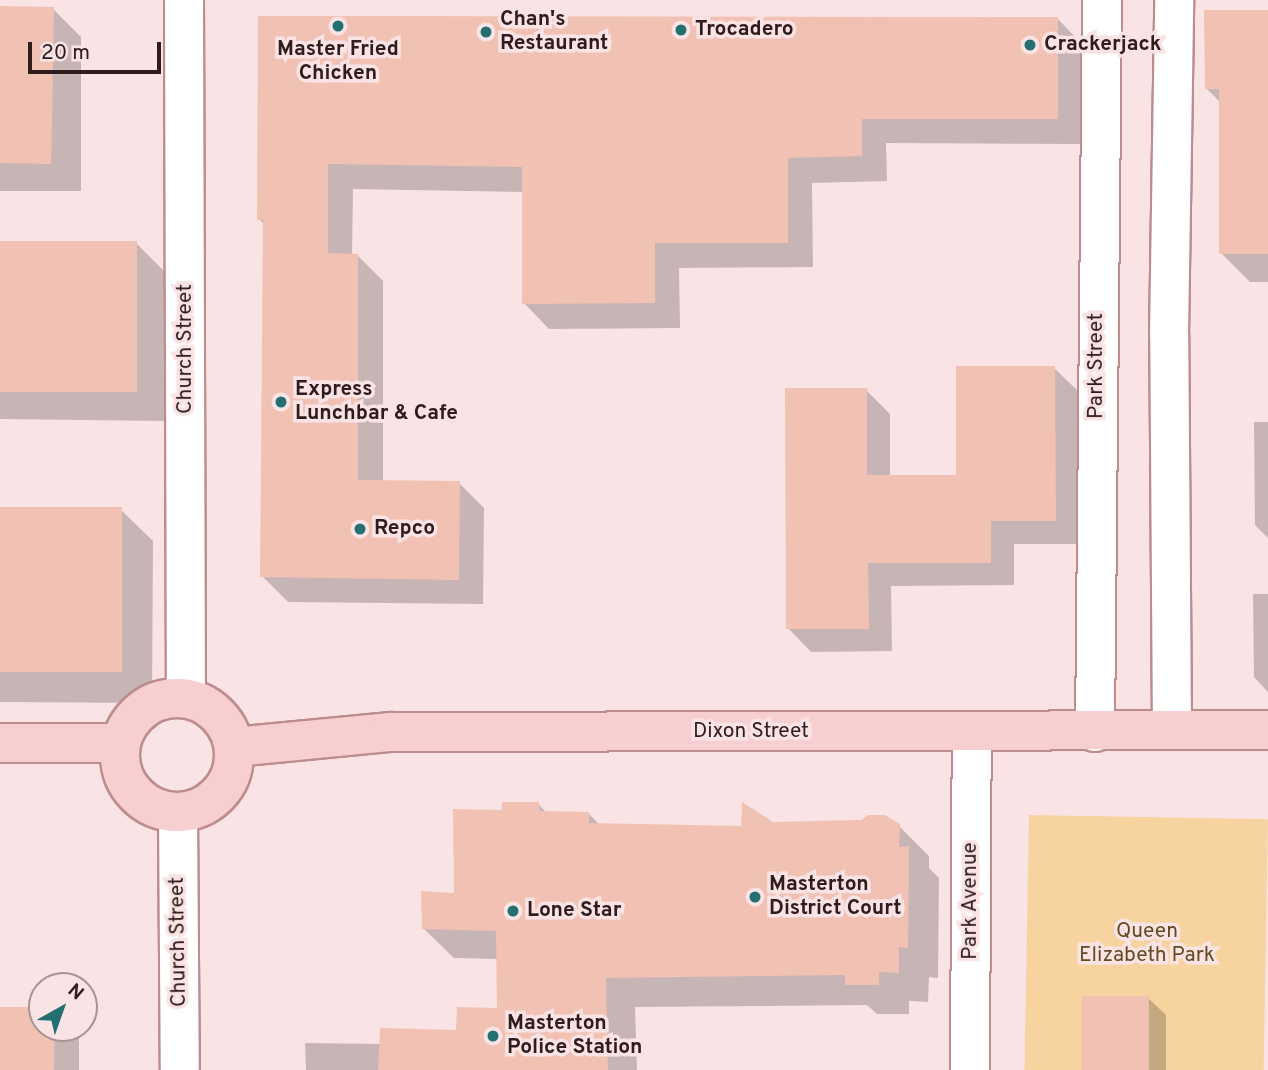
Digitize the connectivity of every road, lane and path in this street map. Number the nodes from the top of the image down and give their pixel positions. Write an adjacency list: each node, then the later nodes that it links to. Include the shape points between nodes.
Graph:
1 (184, 0): 4 (street, Church Street)
2 (1102, 0): 8 (street, Park Street)
3 (1174, 0): 5 (street, via 1169,335)
4 (186, 698): 10 (main road, via 165,698 145,706 128,723); 11 (main road, via 209,706 226,725)
5 (1172, 730): 6 (main road, Dixon Street); 8 (main road, Dixon Street)
6 (1268, 730)
7 (972, 731): 8 (main road, Dixon Street); 11 (main road, Dixon Street, via 391,733); 14 (street, Park Avenue)
8 (1096, 732)
9 (0, 743): 10 (main road)
10 (120, 743): 12 (main road, via 119,763 135,796 156,810)
11 (234, 747): 12 (main road, via 233,770 220,794 200,808)
12 (178, 813): 13 (street, Church Street)
13 (180, 1070)
14 (970, 1070)

